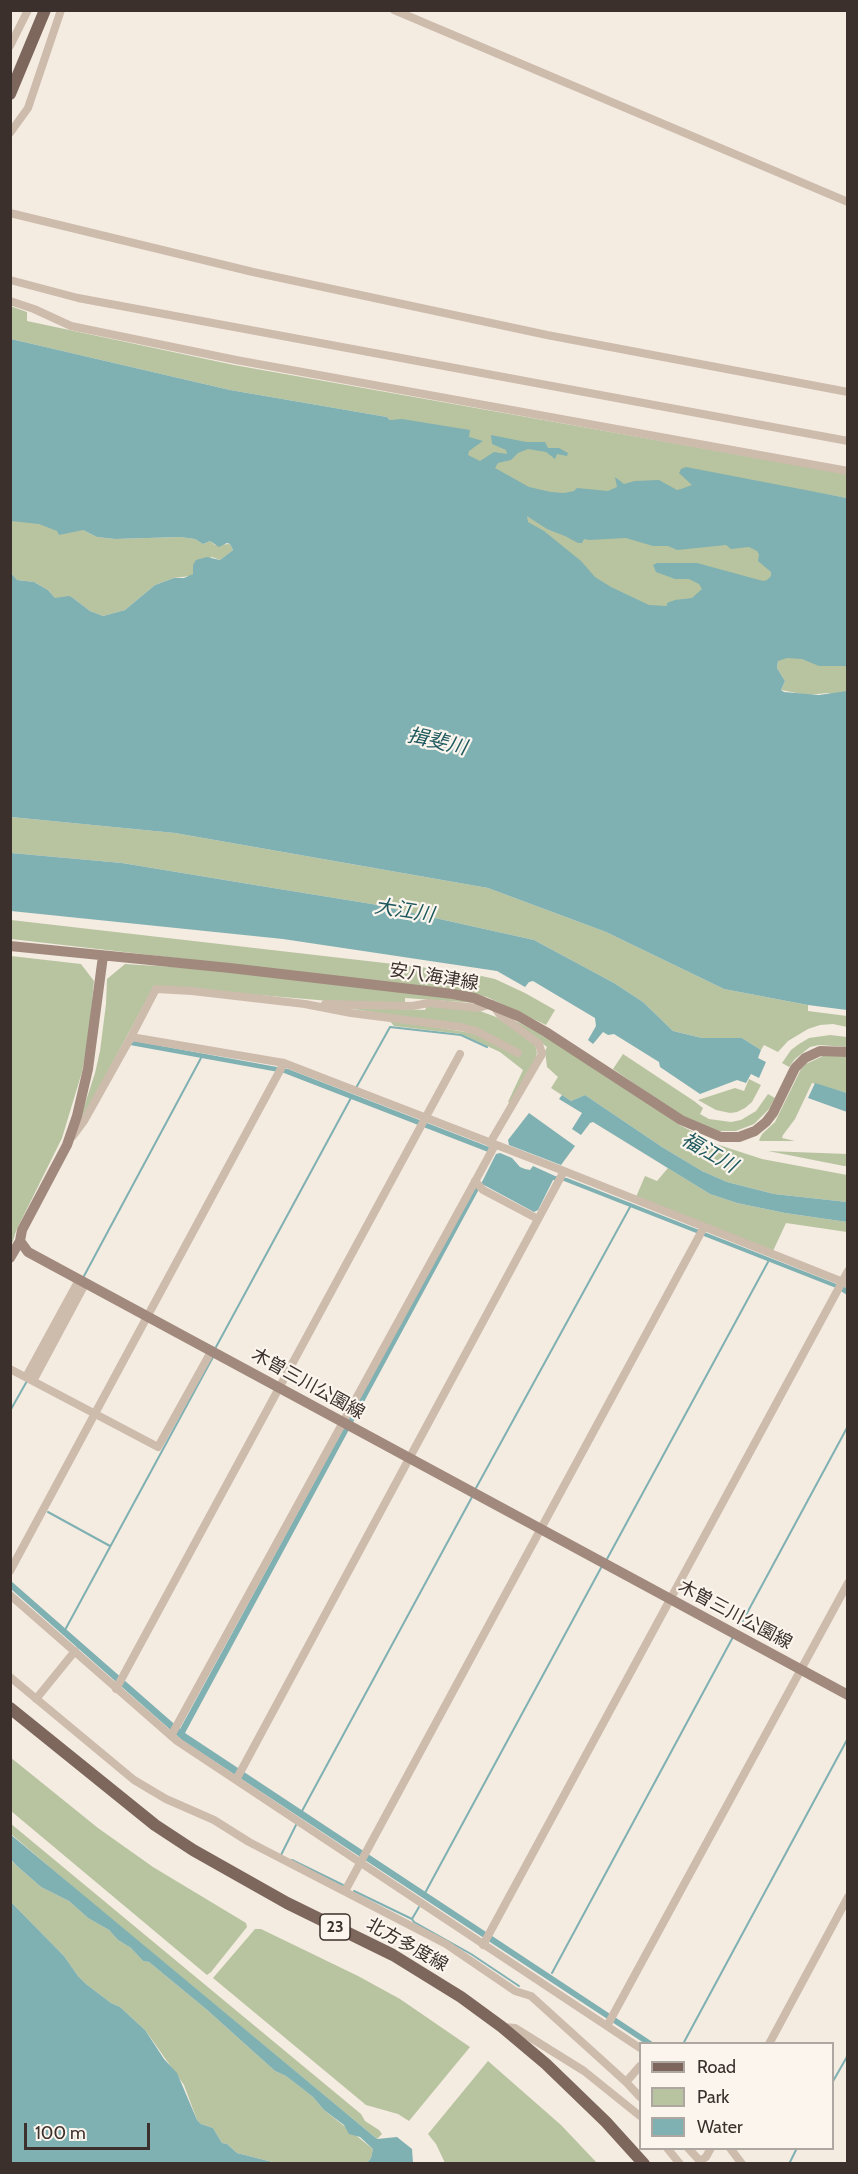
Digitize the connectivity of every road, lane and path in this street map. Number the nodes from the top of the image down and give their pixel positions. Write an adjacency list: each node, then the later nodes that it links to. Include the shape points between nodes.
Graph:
1 (28, 10): 5 (street)
2 (45, 10): 6 (main road)
3 (61, 10): 7 (street, via 28,108)
4 (394, 10): 8 (street)
5 (10, 46)
6 (10, 94)
7 (10, 133)
8 (848, 202)
9 (10, 213): 12 (street, via 275,277 547,335)
10 (10, 280): 13 (street, via 78,298)
11 (10, 301): 14 (street, via 71,326 236,360)
12 (848, 392)
13 (848, 441)
14 (848, 471)
15 (10, 946): 16 (main road, 安八海津線)
16 (103, 956): 18 (main road, 安八海津線, via 453,994); 26 (main road, via 88,1069)
17 (305, 1004): 18 (street, via 429,1003 478,1008); 19 (street, via 156,989); 21 (street, via 461,1027)
18 (492, 1004): 20 (main road, 安八海津線, via 546,1032 681,1120 721,1137 739,1137 766,1122 795,1068 805,1058 820,1051); 25 (street, via 500,1015 539,1044 542,1054)
19 (130, 1037): 23 (street); 26 (street)
20 (848, 1052)
21 (518, 1053)
22 (460, 1054): 24 (street)
23 (282, 1067): 24 (street); 36 (street)
24 (423, 1121): 25 (street); 40 (street)
25 (493, 1144): 27 (street); 28 (street)
26 (67, 1145): 31 (main road, via 22,1230)
27 (561, 1176): 29 (street); 30 (street)
28 (479, 1185): 29 (street); 42 (street)
29 (538, 1219): 43 (street)
30 (702, 1230): 35 (street); 44 (street)
31 (20, 1241): 32 (main road); 34 (main road, 木曽三川公園線, via 28,1252)
32 (10, 1258)
33 (848, 1271): 35 (street)
34 (82, 1282): 36 (main road, 木曽三川公園線); 39 (street)
35 (842, 1285): 48 (street)
36 (148, 1317): 37 (main road, 木曽三川公園線); 41 (street)
37 (212, 1350): 40 (main road, 木曽三川公園線); 41 (street, via 158,1447)
38 (10, 1369): 39 (street)
39 (29, 1379): 41 (street)
40 (279, 1387): 42 (main road, 木曽三川公園線); 52 (street)
41 (95, 1414): 45 (street)
42 (348, 1424): 43 (main road, 木曽三川公園線); 56 (street)
43 (410, 1458): 44 (main road, 木曽三川公園線); 57 (street)
44 (540, 1528): 48 (main road, 木曽三川公園線); 58 (street)
45 (10, 1571)
46 (848, 1582): 50 (street)
47 (10, 1595): 49 (street)
48 (670, 1599): 50 (main road, 木曽三川公園線); 61 (street)
49 (75, 1651): 52 (street); 54 (street)
50 (800, 1670): 53 (main road, 木曽三川公園線); 62 (street)
51 (10, 1677): 54 (street)
52 (119, 1684): 56 (street)
53 (848, 1695)
54 (36, 1699): 59 (street, via 134,1780)
55 (10, 1708): 63 (main road, 北方多度線 / 23, via 154,1825 287,1903 393,1955)
56 (172, 1735): 57 (street)
57 (237, 1779): 58 (street)
58 (362, 1858): 59 (street); 61 (street)
59 (345, 1891): 67 (street, via 446,1944 515,1991 531,1996)
60 (848, 1897): 64 (street)
61 (484, 1944): 62 (street)
62 (610, 2022): 65 (street)
63 (502, 2027): 69 (street, via 515,2028 584,2070); 76 (main road, 北方多度線 / 23, via 575,2091)
64 (770, 2042)
65 (639, 2047)
66 (639, 2067): 67 (street)
67 (626, 2082): 68 (street)
68 (639, 2096)
69 (639, 2117)
70 (669, 2150): 77 (street)
71 (685, 2150): 75 (street)
72 (690, 2150): 75 (street)
73 (710, 2150): 75 (street)
74 (732, 2150): 78 (street)
75 (700, 2161)
76 (644, 2163)
77 (680, 2163)
78 (742, 2163)

